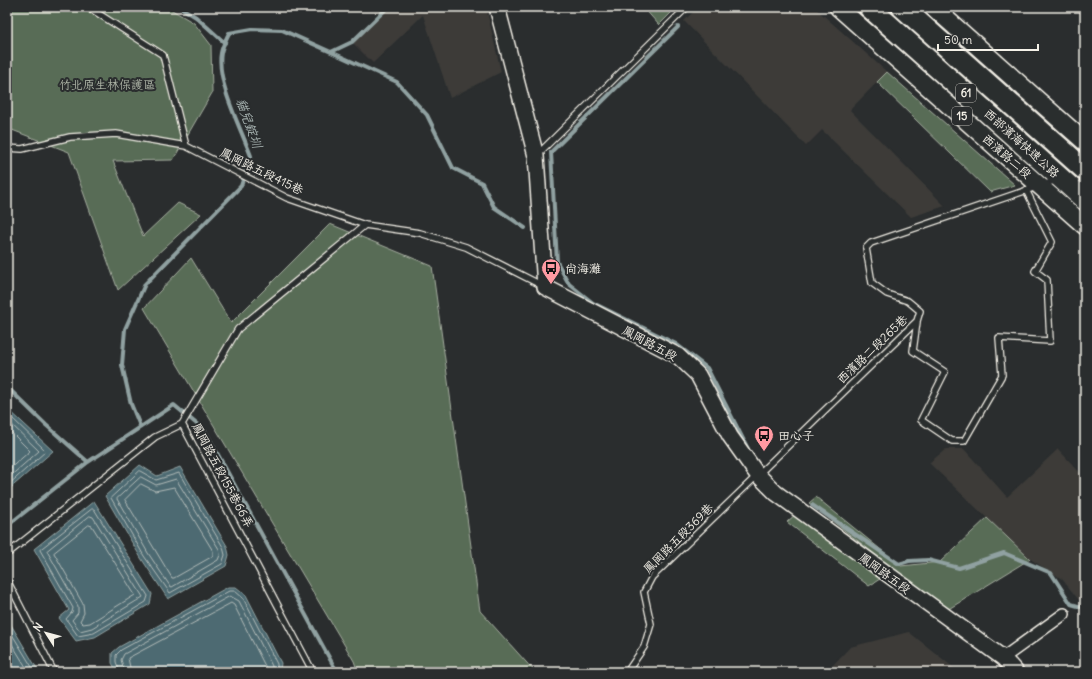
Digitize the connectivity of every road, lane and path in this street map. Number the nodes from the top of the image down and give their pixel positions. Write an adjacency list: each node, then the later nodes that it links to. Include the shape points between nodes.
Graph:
1 (88, 7): 9 (lane, via 163,54)
2 (497, 7): 11 (street)
3 (686, 7): 11 (lane)
4 (838, 7): 13 (main road, 西濱路二段 / 15)
5 (869, 7): 12 (highway, 西部濱海快速公路 / 61)
6 (902, 7): 12 (highway, 西部濱海快速公路 / 61)
7 (933, 7): 8 (main road)
8 (1085, 142)
9 (186, 146): 10 (lane, 鳳岡路五段415巷, via 116,134 70,137 22,149); 15 (lane, 鳳岡路五段415巷, via 287,198)
10 (7, 148)
11 (536, 156): 17 (street)
12 (1074, 169): 13 (lane, 西濱路二段265巷); 14 (highway, 西部濱海快速公路 / 61)
13 (1033, 188): 16 (main road, 西濱路二段 / 15); 18 (lane, 西濱路二段265巷, via 871,243 866,248 872,283 887,294 908,301 920,311); 18 (lane, via 1052,242 1035,270 1047,280 1050,341 999,338 1002,375 964,441 952,441 921,420 945,372 913,351)
14 (1085, 200)
15 (365, 225): 17 (lane, 鳳岡路五段415巷, via 420,233 466,247); 19 (lane, 鳳岡路五段155巷66弄, via 238,329)
16 (1085, 226)
17 (545, 287): 20 (street, 鳳岡路五段, via 678,356 698,375 730,436)
18 (917, 322): 20 (lane, 西濱路二段265巷)
19 (182, 424): 21 (lane, via 155,437); 26 (lane, 鳳岡路五段155巷66弄)
20 (757, 474): 24 (street, 鳳岡路五段, via 776,493); 27 (lane, 鳳岡路五段369巷, via 652,577 644,592 651,624 644,646)
21 (7, 554)
22 (7, 580): 25 (lane)
23 (1064, 614): 24 (street)
24 (1003, 658): 28 (street, 鳳岡路五段)
25 (54, 672)
26 (313, 672)
27 (628, 672)
28 (1016, 672)

